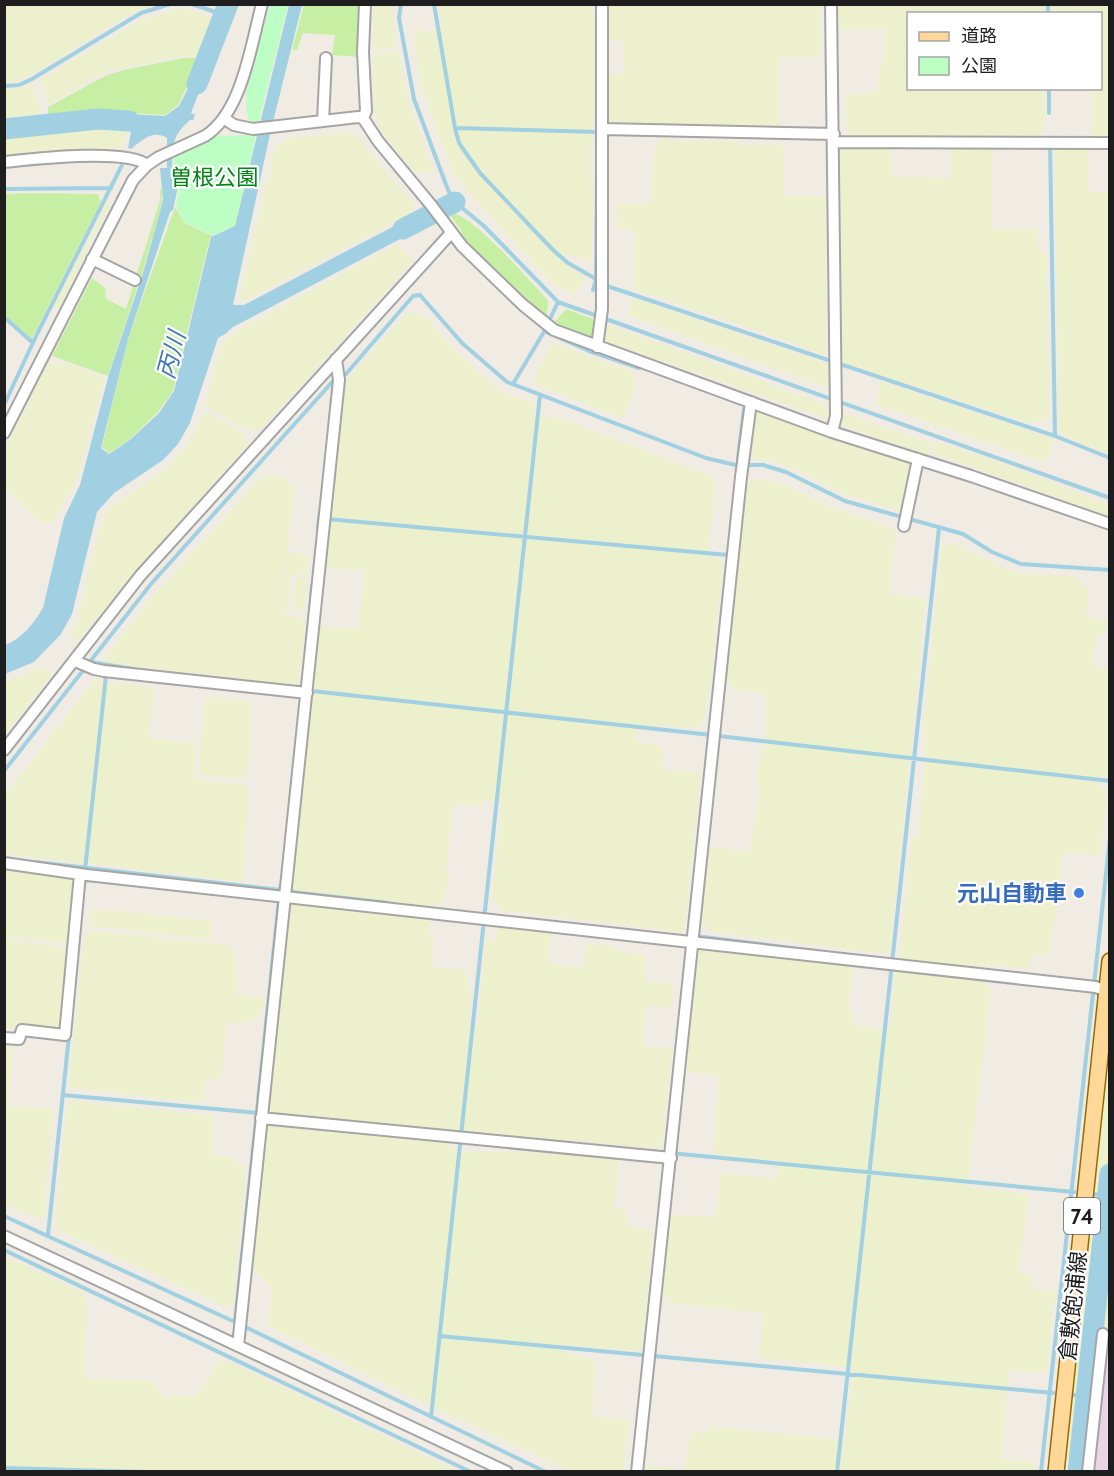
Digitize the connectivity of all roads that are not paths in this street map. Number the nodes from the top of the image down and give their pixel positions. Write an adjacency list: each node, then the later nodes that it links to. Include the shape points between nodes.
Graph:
1 (262, 4): 7 (street, via 240,86)
2 (364, 4): 6 (street)
3 (602, 4): 9 (street)
4 (831, 4): 10 (street)
5 (326, 58): 8 (street)
6 (363, 118): 8 (street); 14 (street)
7 (225, 119): 8 (street, via 253,129); 13 (street, via 205,136)
8 (323, 121)
9 (603, 129): 10 (street); 17 (street, via 602,316)
10 (832, 137): 11 (street); 20 (street, via 836,358 836,416)
11 (1110, 143)
12 (4, 162): 13 (street, via 105,157 134,158)
13 (147, 165): 15 (street, via 128,188)
14 (451, 233): 17 (street, via 547,325); 18 (street)
15 (92, 258): 16 (street); 21 (street)
16 (135, 280)
17 (597, 347): 19 (street)
18 (336, 359): 25 (street, via 140,576); 26 (street, via 339,376)
19 (751, 402): 20 (street); 31 (street)
20 (832, 432): 22 (street)
21 (4, 433)
22 (918, 459): 23 (street); 24 (street)
23 (904, 521)
24 (1110, 524)
25 (83, 664): 26 (street, via 106,671); 27 (street)
26 (303, 693): 30 (street)
27 (4, 750)
28 (4, 863): 29 (street)
29 (83, 874): 30 (street); 34 (street, via 65,1035 22,1030 19,1039)
30 (285, 895): 31 (street); 35 (street)
31 (691, 940): 33 (street); 36 (street)
32 (1110, 961): 33 (main road, 倉敷飽浦線 / 74)
33 (1100, 990): 43 (main road, 倉敷飽浦線 / 74)
34 (4, 1038)
35 (261, 1115): 36 (street); 39 (street)
36 (669, 1156): 42 (street)
37 (4, 1236): 39 (street)
38 (1102, 1338): 44 (street)
39 (238, 1346): 40 (street)
40 (483, 1466): 41 (street)
41 (507, 1472)
42 (637, 1472)
43 (1056, 1472)
44 (1088, 1472)

